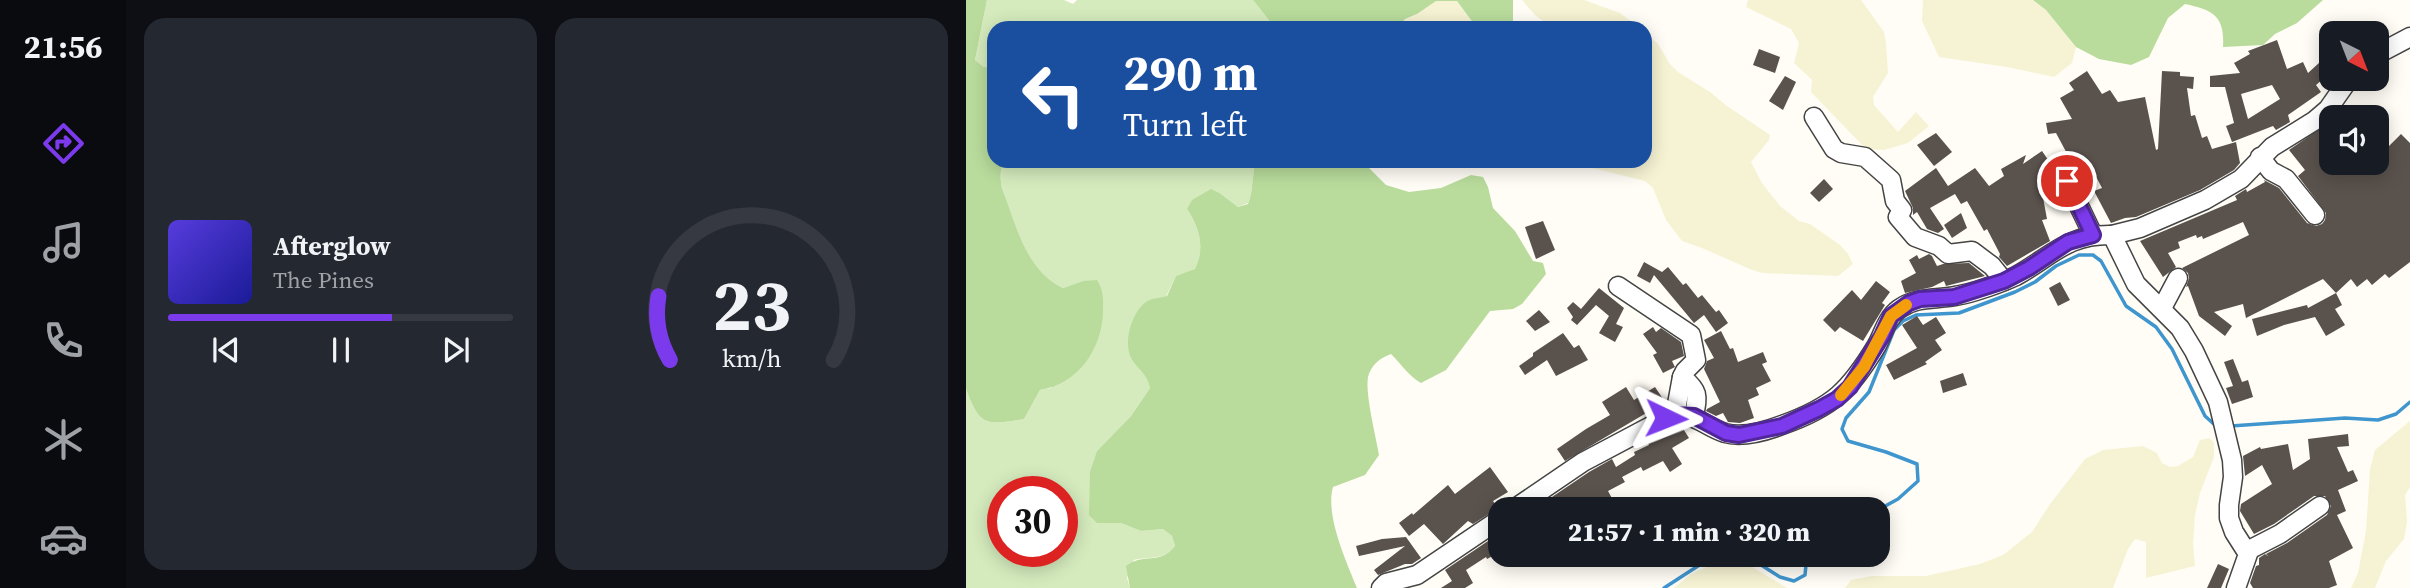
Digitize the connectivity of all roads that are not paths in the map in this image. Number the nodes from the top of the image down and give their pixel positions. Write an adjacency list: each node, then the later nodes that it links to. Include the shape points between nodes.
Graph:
1 (2410, 37): 2 (street)
2 (2389, 48)
3 (2341, 91): 5 (street, via 2314,121)
4 (1814, 117): 11 (street, via 1834,149 1865,157 1891,180 1902,210 1898,217 1914,237 1948,254 1972,251)
5 (2260, 157): 7 (street, via 2271,171 2286,178); 9 (street, via 2241,179 2205,200)
6 (2067, 181): 8 (street)
7 (2315, 215)
8 (2093, 235): 9 (street); 11 (street, via 2068,242)
9 (2112, 236): 13 (street, via 2136,285)
10 (2178, 278): 13 (street)
11 (2004, 281): 16 (street, via 1954,297 1920,299 1899,309 1850,387 1837,399 1782,426 1739,435)
12 (1618, 286): 14 (street, via 1690,335 1696,360)
13 (2162, 308): 20 (street, via 2194,351 2224,423 2233,477 2229,518)
14 (1682, 377): 15 (street); 16 (street, via 1695,387)
15 (1675, 415): 16 (street); 17 (street, via 1583,462)
16 (1694, 416)
17 (1532, 497)
18 (2320, 506): 20 (street)
19 (1488, 527): 21 (street, via 1418,575)
20 (2247, 551): 22 (street)
21 (1381, 588)
22 (2236, 588)

